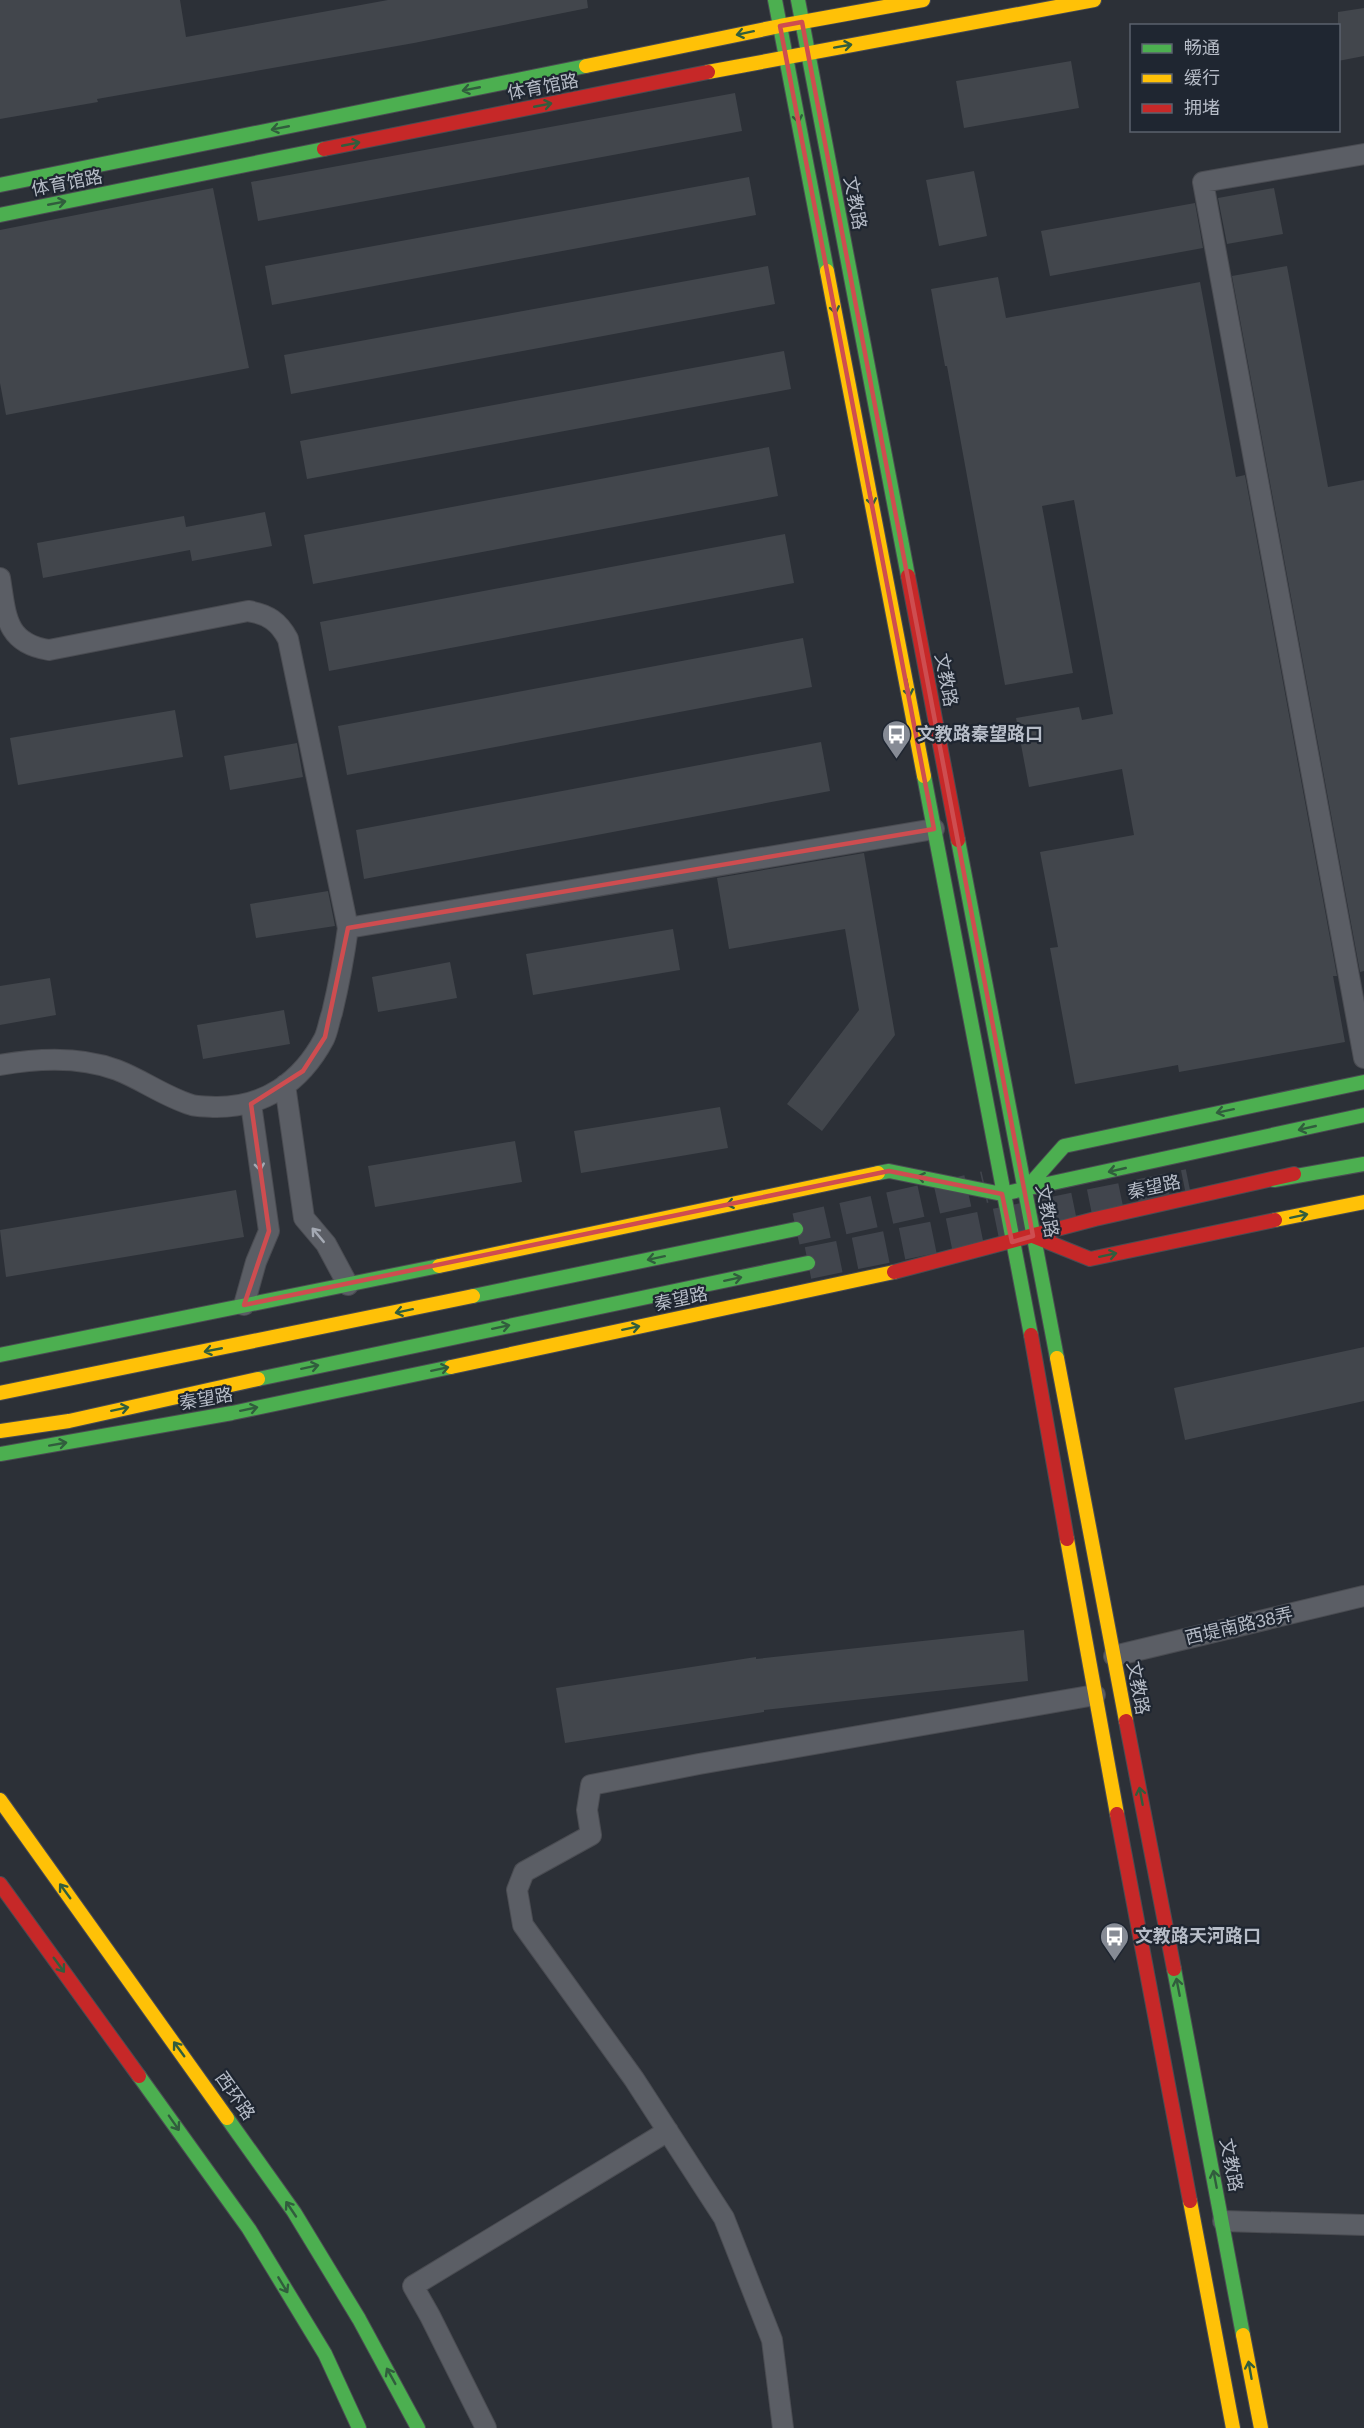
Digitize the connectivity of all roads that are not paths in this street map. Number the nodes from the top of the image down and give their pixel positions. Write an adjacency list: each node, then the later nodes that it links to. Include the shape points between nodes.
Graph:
1 (775, 0): 6 (main road)
2 (798, 0): 5 (main road, 文教路)
3 (923, 0): 5 (main road, 体育馆路)
4 (1094, 0): 7 (main road, 体育馆路, one-way to 4)
5 (802, 22): 6 (main road, 体育馆路); 7 (main road, 文教路)
6 (780, 26): 8 (main road); 10 (main road, 体育馆路, one-way to 10)
7 (808, 52): 8 (main road, 体育馆路); 24 (main road, 文教路)
8 (786, 56): 11 (main road, 体育馆路, one-way to 8); 13 (main road, one-way to 13)
9 (1364, 154): 15 (street, via 1203,182)
10 (0, 185)
11 (0, 215)
12 (0, 578): 14 (street, via 7,621 13,633 35,648 49,650 248,611 261,613 282,628 288,639)
13 (934, 829): 14 (street); 25 (main road)
14 (348, 928): 18 (street, via 341,976 325,1037 303,1071)
15 (1364, 1058)
16 (0, 1065): 19 (street, via 29,1060 74,1060 117,1070 156,1092 194,1106)
17 (1364, 1082): 24 (main road, one-way to 24, via 1064,1146)
18 (285, 1084): 19 (street); 31 (street, one-way to 18, via 326,1244 304,1218)
19 (251, 1104): 32 (street, one-way to 32, via 268,1231)
20 (1364, 1115): 24 (main road, 秦望路, one-way to 24)
21 (1364, 1155): 23 (main road, 秦望路)
22 (1364, 1164): 23 (main road)
23 (1274, 1180): 28 (main road, 秦望路)
24 (1025, 1190): 25 (main road, 秦望路); 28 (main road, 文教路)
25 (1002, 1194): 29 (main road); 31 (main road, 秦望路, one-way to 31, via 890,1171)
26 (1364, 1202): 28 (main road, one-way to 26, via 1090,1259)
27 (796, 1229): 34 (main road, one-way to 34)
28 (1034, 1236): 29 (main road, 秦望路); 38 (main road, 文教路)
29 (1012, 1242): 36 (main road, 秦望路, one-way to 29, via 232,1413 910,1269); 39 (main road)
30 (808, 1263): 35 (main road, 秦望路, one-way to 30, via 69,1421)
31 (348, 1285): 32 (main road, 秦望路)
32 (244, 1305): 33 (main road, 秦望路)
33 (0, 1355)
34 (0, 1393)
35 (0, 1431)
36 (0, 1454)
37 (1364, 1596): 38 (street, 西堤南路38弄)
38 (1114, 1656): 43 (main road, 文教路, one-way to 38)
39 (1095, 1695): 42 (street, via 591,1785 587,1810 591,1835 524,1872 517,1890 523,1925); 49 (main road)
40 (0, 1800): 46 (main road, 西环路, one-way to 40, via 359,2319 294,2212)
41 (0, 1884): 45 (main road, one-way to 45, via 249,2229 325,2354)
42 (668, 2131): 47 (street, via 413,2286); 48 (street, via 724,2218 772,2340)
43 (1223, 2221): 44 (street); 50 (main road, 文教路, one-way to 43)
44 (1364, 2225)
45 (359, 2428)
46 (418, 2428)
47 (486, 2428)
48 (783, 2428)
49 (1233, 2428)
50 (1261, 2428)

